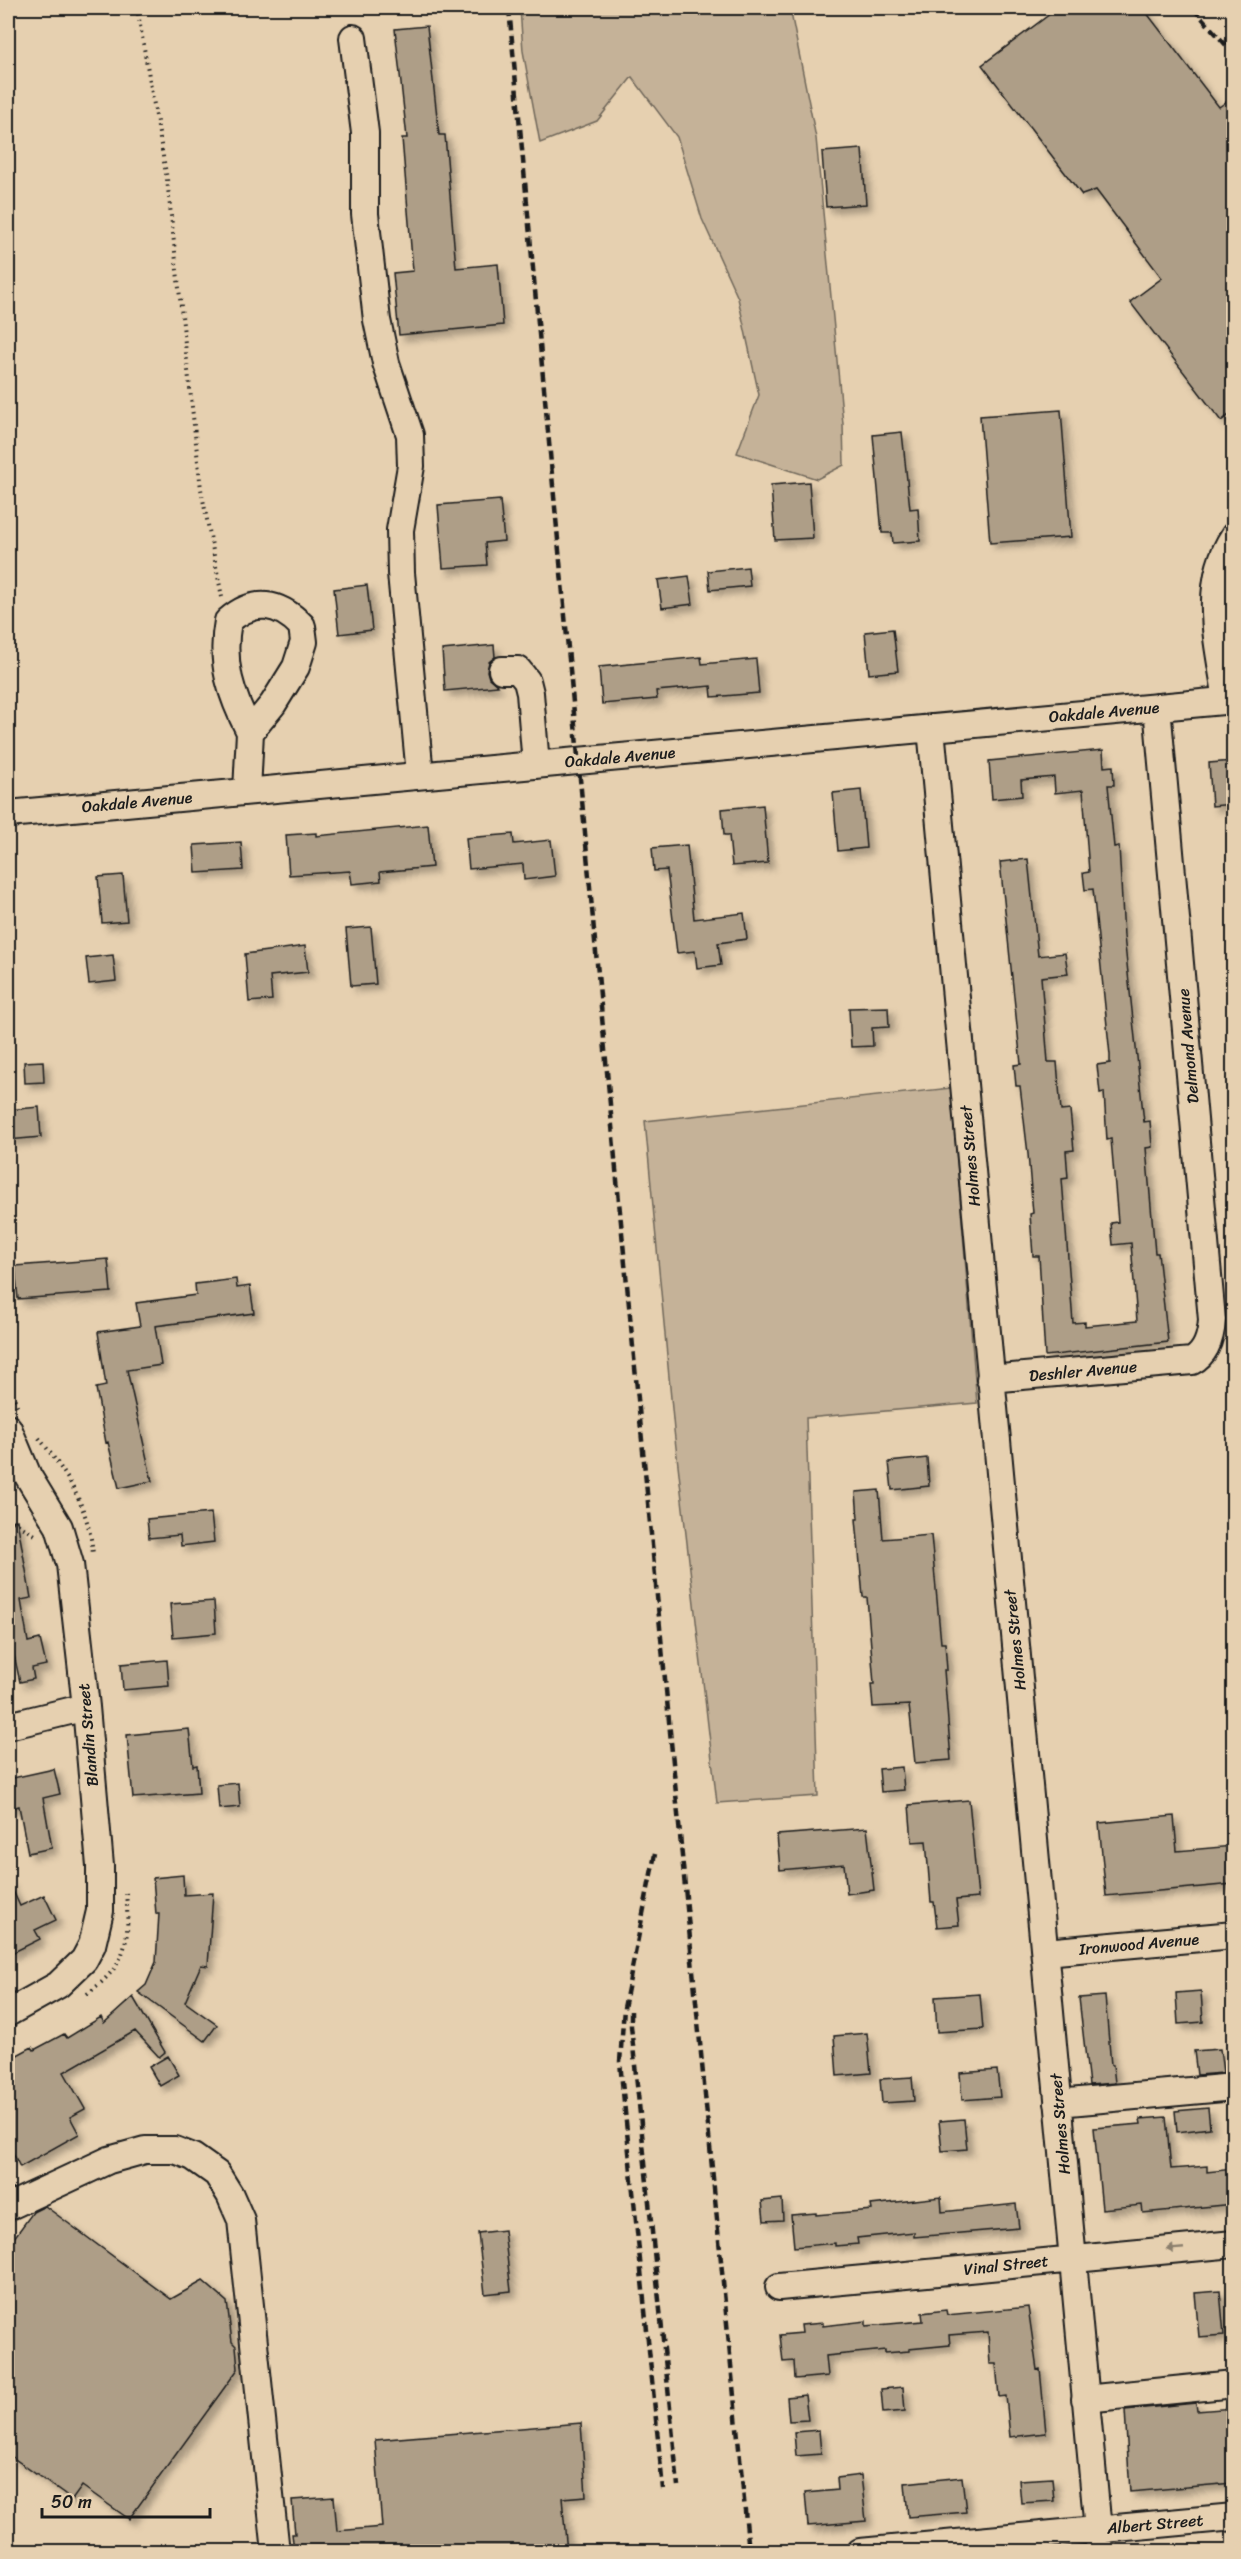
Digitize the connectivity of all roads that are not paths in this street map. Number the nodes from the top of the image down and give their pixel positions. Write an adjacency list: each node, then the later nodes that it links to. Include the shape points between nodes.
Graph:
1 (353, 38): 9 (street, via 364,132 365,214 377,321 386,363 410,435 411,466 400,531 401,573)
2 (1233, 536): 4 (street, via 1221,563 1213,608)
3 (502, 670): 8 (street, via 518,670 527,681)
4 (1230, 700): 5 (street, Oakdale Avenue)
5 (1157, 707): 6 (street, Oakdale Avenue); 12 (street, Delmond Avenue, via 1212,1320 1212,1333 1201,1356)
6 (931, 728): 8 (street, Oakdale Avenue); 13 (street, Holmes Street)
7 (250, 732): 7 (street, via 296,667 304,642 302,626 280,608 248,607 228,621 225,664); 10 (street)
8 (536, 765): 9 (street, Oakdale Avenue)
9 (420, 775): 10 (street, Oakdale Avenue)
10 (247, 791): 11 (street, Oakdale Avenue)
11 (8, 814)
12 (1176, 1364): 13 (street, Deshler Avenue)
13 (990, 1379): 19 (street, Holmes Street)
14 (8, 1428): 15 (street, Blandin Street)
15 (18, 1479): 16 (street, Blandin Street, via 59,1527 70,1564)
16 (86, 1707): 17 (street); 20 (street, Blandin Street, via 100,1866 98,1927 84,1960 72,1973)
17 (8, 1726)
18 (1233, 1935): 19 (street, Ironwood Avenue)
19 (1045, 1952): 22 (street, Holmes Street)
20 (8, 2013)
21 (1233, 2087): 22 (street)
22 (1058, 2103): 25 (street, Holmes Street)
23 (8, 2207): 31 (street, via 109,2160 145,2150 175,2150 217,2174 240,2220)
24 (1233, 2244): 25 (street, Vinal Street, one-way to 25)
25 (1072, 2259): 26 (street, Vinal Street); 28 (street, Holmes Street)
26 (779, 2287)
27 (1233, 2384): 28 (street)
28 (1085, 2399): 30 (street, Holmes Street)
29 (1233, 2517): 30 (street, Albert Street)
30 (1099, 2541): 32 (street, Albert Street)
31 (276, 2552)
32 (861, 2552)

